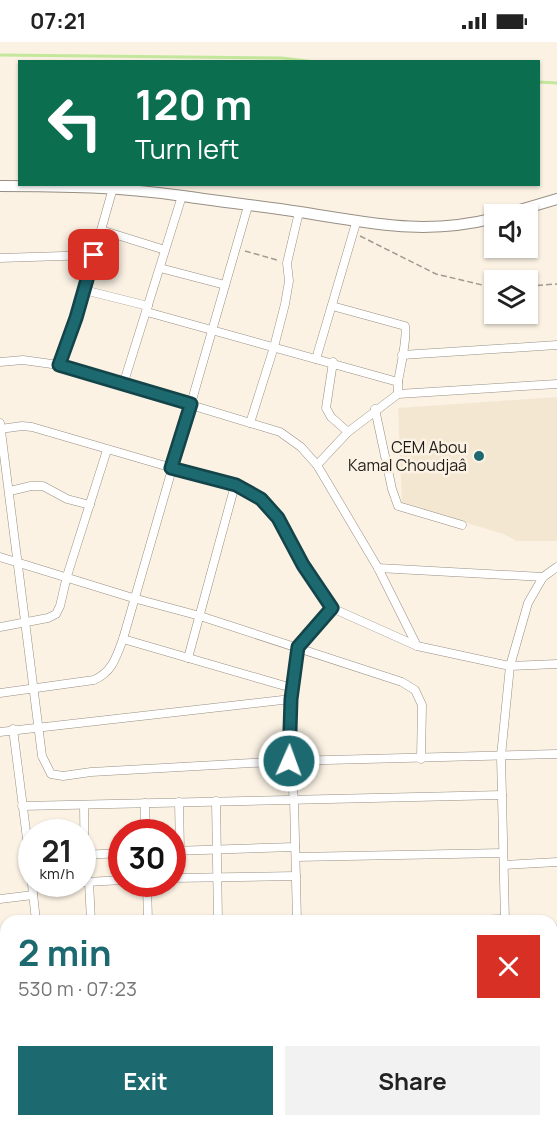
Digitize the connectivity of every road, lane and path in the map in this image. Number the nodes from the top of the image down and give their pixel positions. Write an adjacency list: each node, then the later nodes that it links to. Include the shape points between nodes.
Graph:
1 (0, 186): 2 (street)
2 (113, 188): 3 (street); 10 (street)
3 (182, 196): 6 (street); 12 (street)
4 (557, 199): 5 (street)
5 (538, 205)
6 (248, 206): 7 (street); 11 (street)
7 (299, 212): 9 (street); 15 (street)
8 (484, 221): 9 (street, via 438,228)
9 (355, 228): 20 (path, via 436,274); 22 (street)
10 (101, 230): 12 (street); 13 (street)
11 (235, 248): 15 (path); 18 (street)
12 (165, 250): 16 (street)
13 (94, 255): 14 (street); 21 (street)
14 (0, 258)
15 (287, 263): 26 (street, via 288,292)
16 (160, 268): 18 (street); 23 (street)
17 (557, 284): 19 (path)
18 (225, 285): 24 (street)
19 (538, 285)
20 (484, 286)
21 (84, 290): 23 (street); 31 (street)
22 (332, 306): 27 (street, via 405,326); 28 (street)
23 (148, 309): 24 (street); 34 (street)
24 (212, 331): 26 (street); 36 (street)
25 (557, 345): 27 (street)
26 (274, 347): 28 (street); 39 (street)
27 (402, 355): 32 (street)
28 (316, 359): 30 (street)
29 (0, 362): 31 (street, via 23,360)
30 (333, 363): 32 (street); 41 (street, via 326,408)
31 (59, 365): 34 (street)
32 (398, 382): 35 (street)
33 (557, 384): 35 (street)
34 (123, 385): 36 (street)
35 (398, 394): 37 (street)
36 (191, 404): 39 (street); 44 (street)
37 (375, 410): 41 (street); 48 (street, via 398,506)
38 (0, 423): 40 (street)
39 (250, 423): 43 (street, via 291,439)
40 (0, 429): 42 (street, via 32,427); 46 (street)
41 (348, 432): 43 (street)
42 (107, 450): 44 (street); 47 (street)
43 (316, 465): 52 (street)
44 (171, 468): 45 (street); 55 (street)
45 (236, 485): 56 (street, via 248,490 278,518); 57 (street)
46 (9, 491): 47 (street, via 43,486 67,499); 50 (street)
47 (90, 505): 53 (street)
48 (462, 525)
49 (0, 557): 50 (street)
50 (18, 563): 53 (street); 58 (street)
51 (557, 567): 54 (street)
52 (378, 568): 54 (street); 61 (street)
53 (67, 576): 55 (street); 58 (street, via 56,614)
54 (543, 577): 65 (street, via 528,603)
55 (134, 598): 57 (street); 60 (street)
56 (332, 608): 61 (street); 62 (street)
57 (200, 616): 62 (street); 63 (street)
58 (26, 624): 59 (street); 66 (street)
59 (0, 627)
60 (123, 639): 63 (street); 66 (street, via 112,667 101,677)
61 (417, 646): 65 (street)
62 (298, 647): 67 (street); 75 (street, via 402,682 415,690 422,705)
63 (188, 658): 67 (street)
64 (557, 664): 65 (street)
65 (510, 666): 74 (street)
66 (34, 688): 68 (street); 70 (street)
67 (292, 688): 69 (street)
68 (0, 693)
69 (291, 699): 70 (street); 76 (street)
70 (39, 727): 71 (street); 76 (street, via 42,756 55,776)
71 (14, 729): 72 (street); 83 (street)
72 (0, 732)
73 (557, 754): 74 (street)
74 (501, 756): 75 (street); 77 (street)
75 (421, 759): 76 (street)
76 (289, 761): 78 (street)
77 (502, 795): 78 (street); 91 (street)
78 (294, 799): 79 (street); 88 (street)
79 (216, 801): 80 (street); 89 (street)
80 (179, 802): 81 (street); 87 (street)
81 (145, 803): 82 (street); 86 (street)
82 (84, 804): 83 (street); 85 (street)
83 (22, 806): 84 (street)
84 (24, 819)
85 (84, 819)
86 (145, 819)
87 (178, 819)
88 (295, 847): 89 (street); 92 (street)
89 (217, 850): 90 (street); 95 (street)
90 (186, 851)
91 (503, 853): 92 (street); 94 (street)
92 (296, 857): 96 (street)
93 (557, 862): 94 (street)
94 (504, 865): 108 (street)
95 (217, 876): 96 (street); 97 (street); 106 (street)
96 (296, 876): 107 (street)
97 (186, 877)
98 (18, 897): 102 (street)
99 (33, 897): 103 (street)
100 (88, 897): 104 (street)
101 (147, 897): 105 (street)
102 (0, 899)
103 (35, 915)
104 (90, 915)
105 (148, 915)
106 (218, 915)
107 (297, 915)
108 (505, 915)

